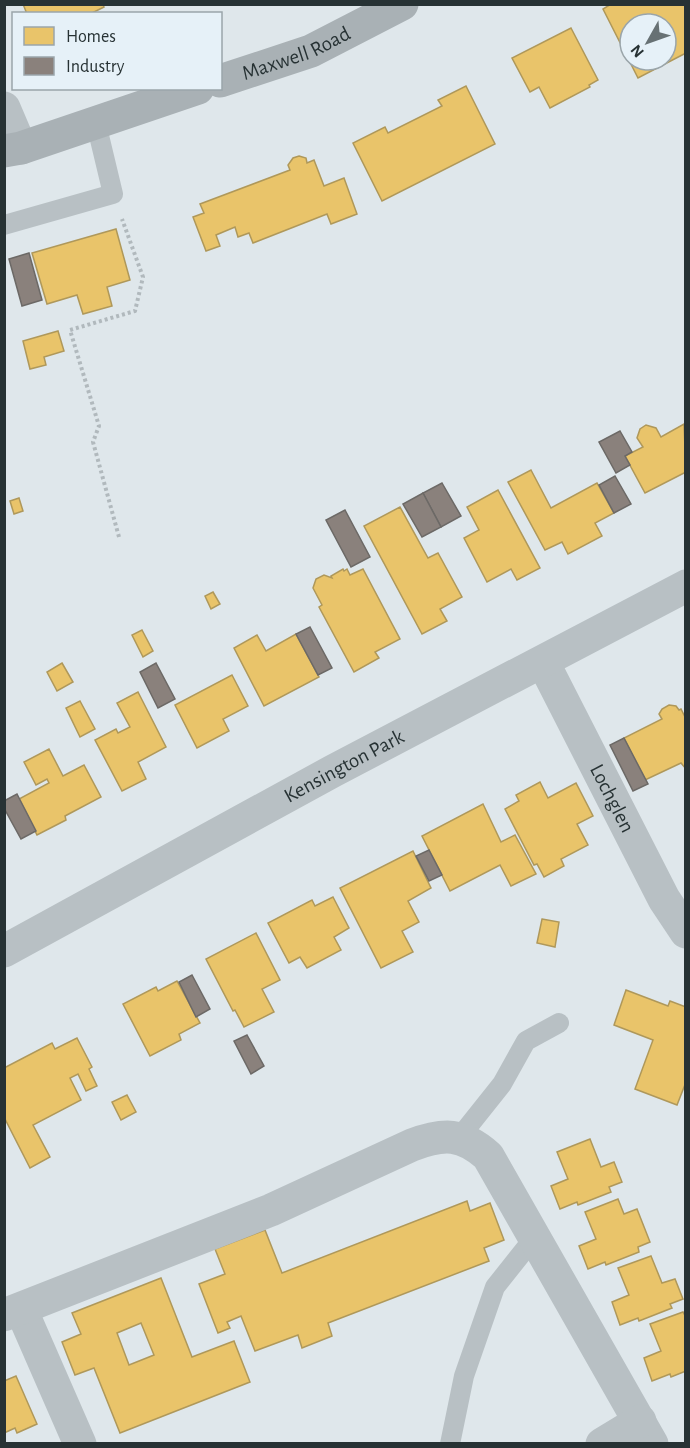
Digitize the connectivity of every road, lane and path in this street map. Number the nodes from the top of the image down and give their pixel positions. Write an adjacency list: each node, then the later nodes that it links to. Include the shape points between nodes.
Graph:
1 (402, 4): 2 (street, Maxwell Road, via 311,51)
2 (222, 80)
3 (192, 90): 5 (street)
4 (4, 108): 6 (street)
5 (96, 123): 6 (street); 7 (lane)
6 (13, 150)
7 (113, 194): 8 (lane); 9 (path, via 143,277 135,311 70,330 99,426 93,442)
8 (4, 225)
9 (119, 537)
10 (686, 586): 11 (street, Kensington Park)
11 (543, 663): 12 (street, Lochglen, via 664,899); 13 (street, Kensington Park, via 333,771)
12 (686, 932)
13 (4, 951)
14 (559, 1023): 15 (lane, via 526,1041 502,1084)
15 (459, 1138): 16 (street, via 488,1156); 17 (street, via 429,1139 412,1145 271,1210)
16 (534, 1238): 18 (street); 20 (lane, via 495,1287 464,1376)
17 (13, 1312): 19 (street)
18 (646, 1432): 21 (street)
19 (80, 1443)
20 (450, 1443)
21 (602, 1443)

